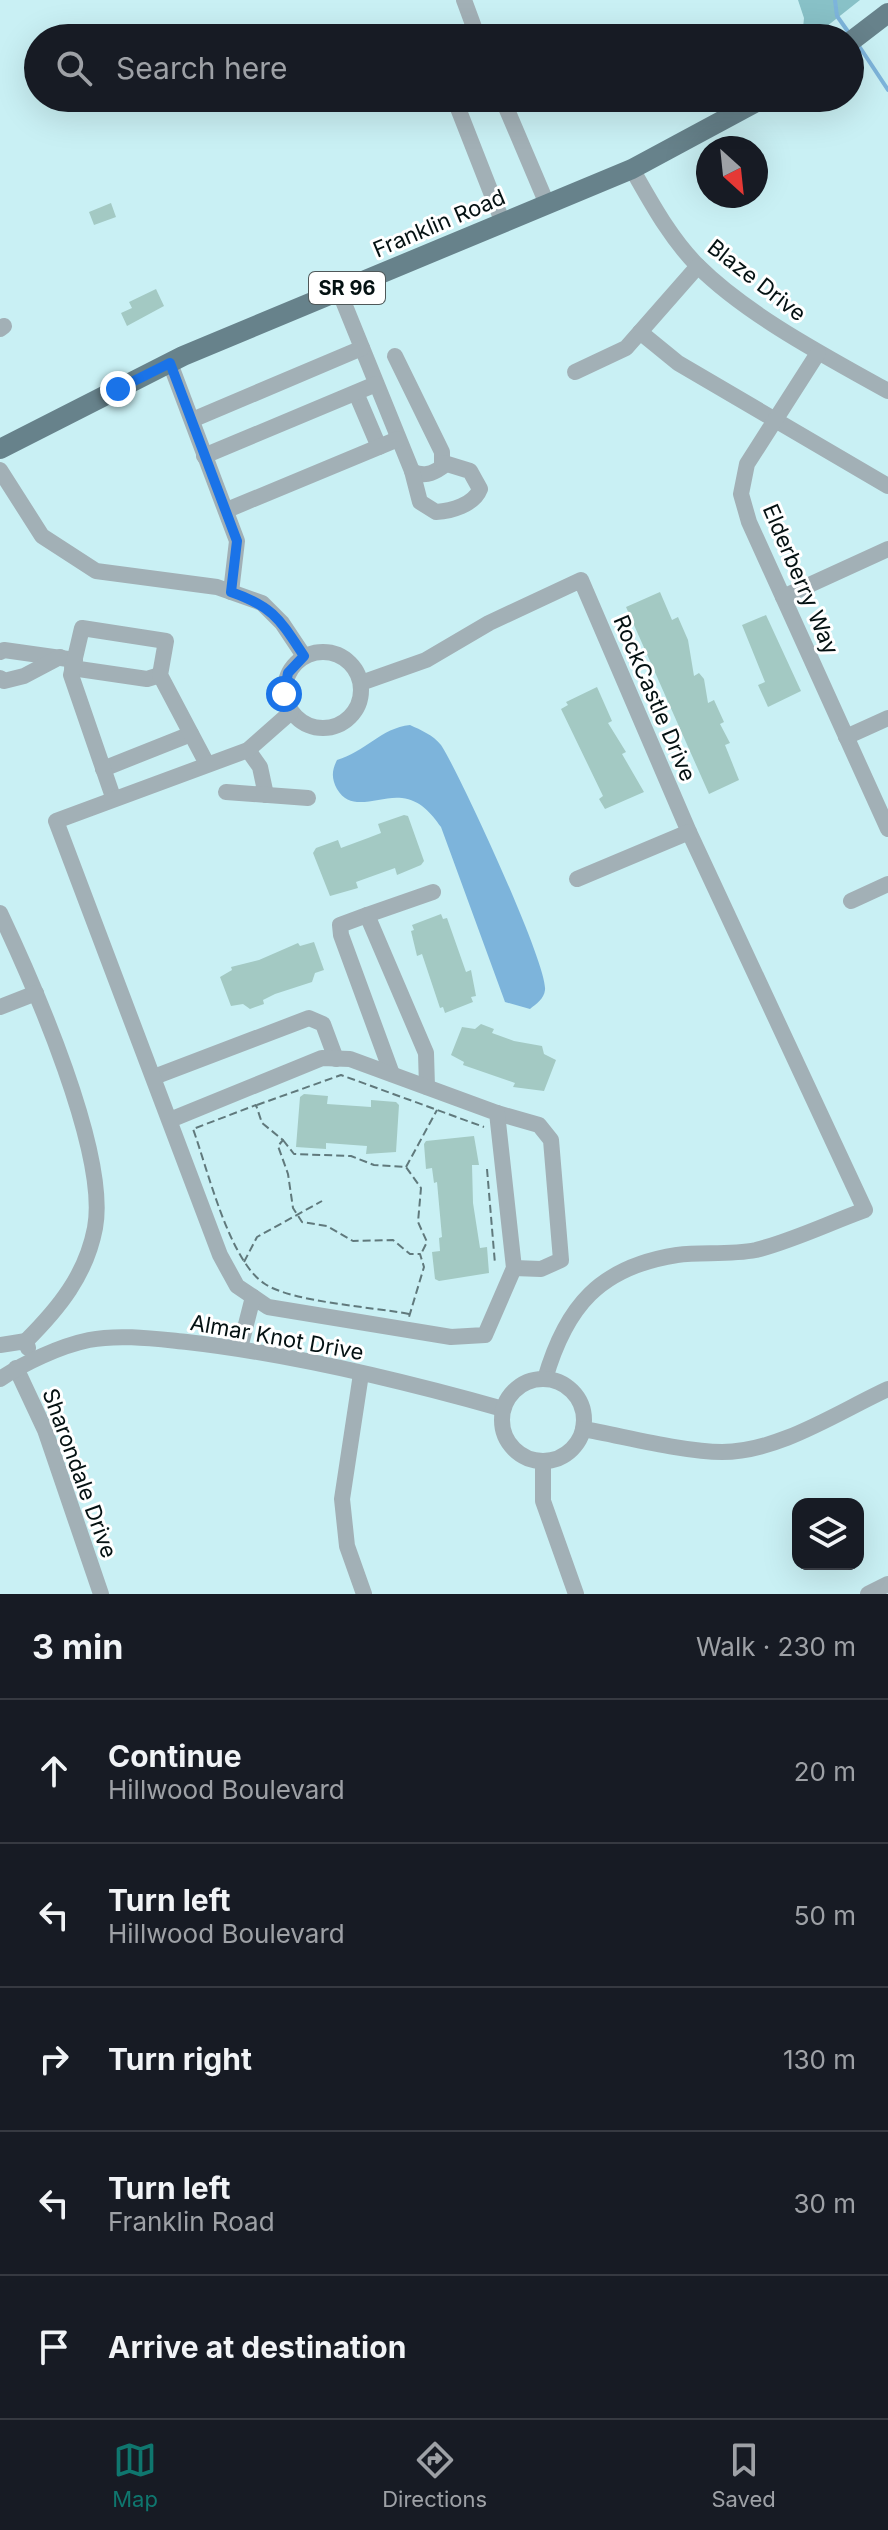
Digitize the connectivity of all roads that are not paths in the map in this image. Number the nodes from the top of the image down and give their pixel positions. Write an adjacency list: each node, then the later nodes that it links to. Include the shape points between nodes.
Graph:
1 (464, 0): 3 (street)
2 (881, 18): 4 (main road)
3 (473, 24)
4 (864, 31)
5 (459, 112): 10 (street)
6 (508, 112): 9 (street)
7 (738, 112): 8 (main road, Franklin Road / SR 96)
8 (632, 169): 9 (main road, Franklin Road / SR 96); 11 (street, Blaze Drive, via 660,218)
9 (547, 204): 10 (main road, Franklin Road / SR 96)
10 (503, 223): 12 (main road, Franklin Road / SR 96)
11 (698, 266): 13 (street); 15 (street, Blaze Drive)
12 (339, 291): 14 (street); 17 (main road, Franklin Road / SR 96)
13 (640, 332): 18 (street, via 626,348); 23 (street, via 678,363)
14 (362, 348): 19 (street); 22 (street)
15 (818, 353): 20 (street, Blaze Drive); 23 (street, Elderberry Way)
16 (395, 356): 28 (street)
17 (170, 363): 22 (street); 26 (main road, Franklin Road / SR 96)
18 (575, 372)
19 (376, 384): 21 (street); 24 (street)
20 (888, 391)
21 (356, 393): 25 (street); 27 (street)
22 (192, 420): 27 (street)
23 (774, 421): 31 (street); 35 (street, Elderberry Way, via 747,464 741,494)
24 (398, 439): 25 (street); 30 (street)
25 (379, 447): 32 (street)
26 (0, 449)
27 (204, 456): 32 (street)
28 (444, 463): 30 (street, via 433,473); 30 (street, via 470,471 480,489 475,499 448,511 436,512 420,502)
29 (0, 470): 34 (street, via 42,536 96,571)
30 (412, 471)
31 (888, 486)
32 (227, 510): 34 (street, via 237,541)
33 (888, 549): 35 (street)
34 (231, 592): 37 (street, via 262,603)
35 (783, 597): 45 (street, Elderberry Way)
36 (0, 652): 38 (street)
37 (304, 656): 41 (street, via 336,653 354,666); 42 (street, via 293,665 284,686)
38 (69, 662): 39 (street, via 147,679); 39 (street, via 82,628 166,641); 40 (street); 48 (street)
39 (160, 675): 44 (street)
40 (0, 678)
41 (361, 683): 42 (street, via 351,716 334,727 313,727); 54 (street, RockCastle Drive, via 426,660 581,580)
42 (291, 712): 46 (street)
43 (888, 718): 45 (street)
44 (191, 734): 47 (street); 48 (street)
45 (846, 737): 53 (street, Elderberry Way)
46 (248, 750): 47 (street); 50 (street, via 260,767)
47 (207, 764): 51 (street)
48 (103, 769): 51 (street)
49 (226, 792): 50 (street)
50 (266, 795): 52 (street)
51 (113, 797): 65 (street, via 56,821)
52 (308, 798)
53 (888, 829)
54 (689, 832): 55 (street); 78 (street, RockCastle Drive, via 865,1210 754,1250 677,1255 627,1266 591,1289 552,1355)
55 (577, 879)
56 (888, 884): 58 (street)
57 (433, 892): 60 (street)
58 (851, 901)
59 (0, 913): 61 (street)
60 (367, 915): 64 (street, via 340,925 341,935); 66 (street, via 426,1053)
61 (36, 993): 62 (street); 71 (street, via 94,1159 96,1225 82,1270 58,1309)
62 (0, 1007)
63 (336, 1059): 64 (street); 65 (street, via 323,1024 309,1018); 68 (street, via 322,1058)
64 (392, 1074): 66 (street)
65 (154, 1077): 68 (street)
66 (427, 1087): 67 (street)
67 (497, 1113): 69 (street); 69 (street, via 539,1125 551,1140 561,1260 541,1269)
68 (170, 1120): 70 (street, via 236,1267 237,1286)
69 (514, 1268): 70 (street, via 485,1335 451,1337 409,1322 268,1307)
70 (253, 1297): 73 (street)
71 (26, 1341): 72 (street); 74 (street)
72 (0, 1345)
73 (240, 1348): 74 (street, Almar Knot Drive, via 149,1338 89,1340); 76 (street, Almar Knot Drive)
74 (33, 1362): 75 (street, Almar Knot Drive)
75 (16, 1368): 77 (street, Almar Knot Drive); 84 (street, Sharondale Drive, via 45,1430)
76 (361, 1374): 80 (street, Almar Knot Drive); 85 (street, via 342,1499 347,1546)
77 (0, 1379)
78 (545, 1379): 80 (street, via 522,1385); 81 (street, via 574,1393)
79 (888, 1389): 81 (street, via 790,1434 738,1450 708,1451)
80 (503, 1409): 82 (street, via 504,1434 511,1446)
81 (583, 1429): 82 (street, via 567,1453)
82 (543, 1461): 86 (street, via 543,1501)
83 (888, 1584): 87 (street)
84 (101, 1594)
85 (364, 1594)
86 (576, 1594)
87 (868, 1594)

